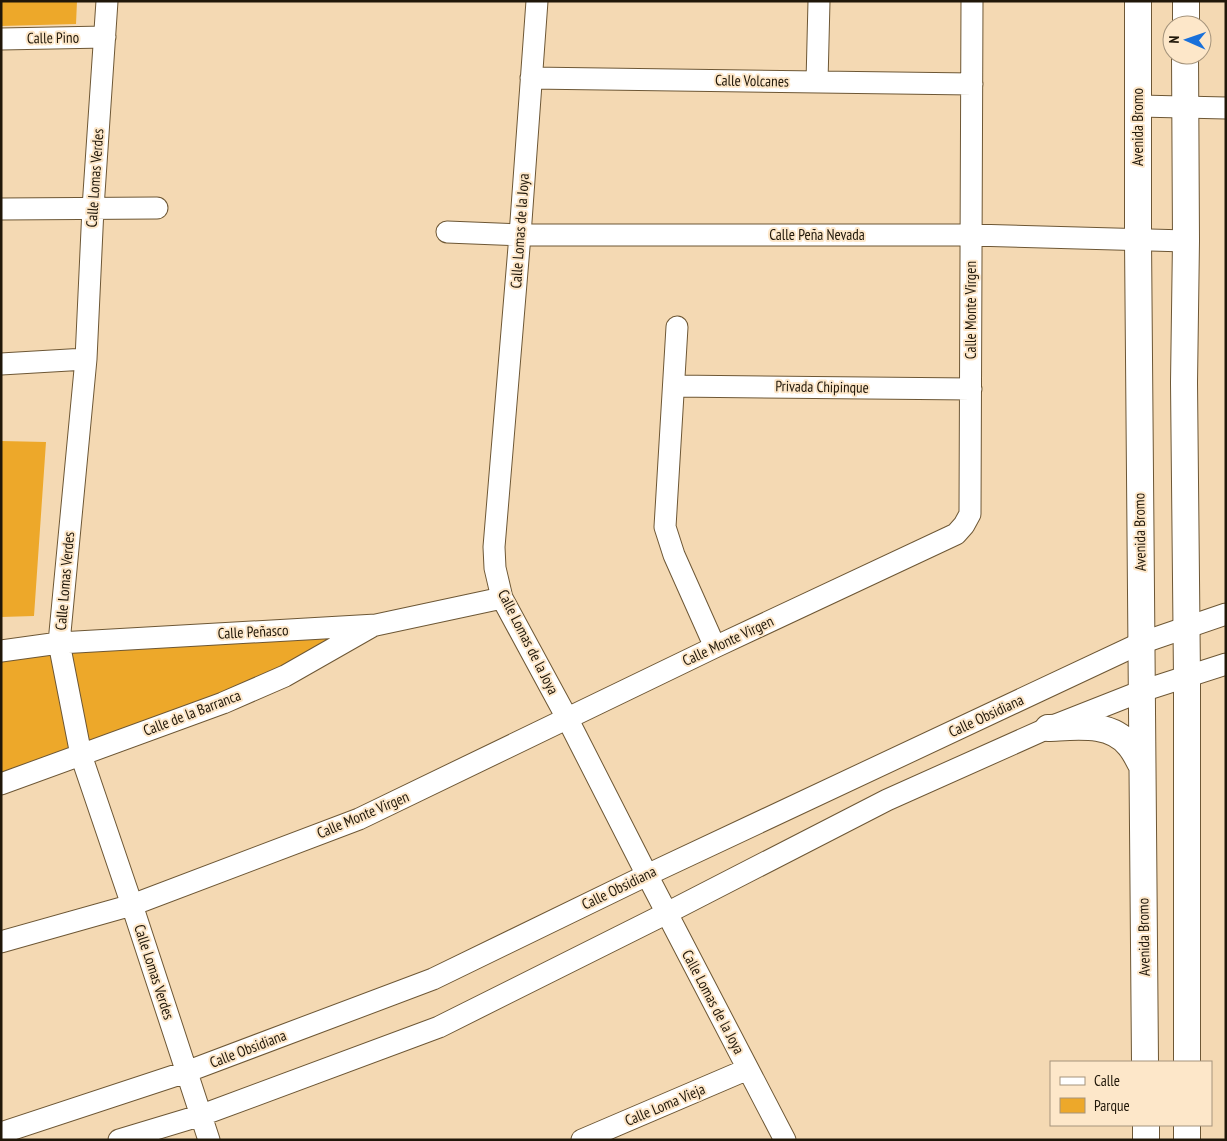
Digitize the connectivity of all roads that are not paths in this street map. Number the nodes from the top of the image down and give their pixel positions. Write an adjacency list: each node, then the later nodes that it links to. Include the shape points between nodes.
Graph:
1 (107, 1): 8 (street, Calle Lomas Verdes)
2 (537, 1): 11 (street, Calle Lomas de la Joya)
3 (819, 1): 12 (street)
4 (972, 1): 13 (street, Calle Monte Virgen)
5 (1138, 1): 14 (street, Avenida Bromo)
6 (1186, 1): 7 (street)
7 (1186, 15)
8 (105, 37): 9 (street, Calle Pino); 17 (street, Calle Lomas Verdes)
9 (1, 39)
10 (1185, 65): 15 (street)
11 (531, 78): 12 (street, Calle Volcanes); 21 (street, Calle Lomas de la Joya)
12 (817, 82): 13 (street, Calle Volcanes)
13 (972, 84): 22 (street, Calle Monte Virgen)
14 (1139, 106): 15 (street); 23 (street, Avenida Bromo)
15 (1185, 107): 16 (street); 24 (street)
16 (1226, 108)
17 (93, 208): 18 (street); 19 (street); 26 (street, Calle Lomas Verdes)
18 (157, 208)
19 (1, 209)
20 (447, 232): 21 (street, Calle Peña Nevada)
21 (520, 235): 22 (street, Calle Peña Nevada); 30 (street, Calle Lomas de la Joya, via 494,547)
22 (972, 235): 23 (street, Calle Peña Nevada); 29 (street, Calle Monte Virgen)
23 (1138, 240): 24 (street, Calle Peña Nevada); 35 (street, Avenida Bromo)
24 (1186, 241): 33 (street)
25 (677, 327): 28 (street)
26 (86, 359): 27 (street); 34 (street, Calle Lomas Verdes)
27 (1, 364)
28 (674, 386): 29 (street, Privada Chipinque); 36 (street, via 665,527)
29 (971, 389): 36 (street, Calle Monte Virgen, via 970,514 956,534)
30 (502, 598): 32 (street, Calle Peñasco); 41 (street, Calle Lomas de la Joya)
31 (1226, 614): 33 (street, Calle Obsidiana)
32 (376, 625): 34 (street, Calle Peñasco); 43 (street, Calle de la Barranca, via 285,676 223,703)
33 (1186, 627): 35 (street, Calle Obsidiana); 39 (street)
34 (59, 643): 37 (street, Calle Peñasco); 43 (street, Calle Lomas Verdes)
35 (1141, 643): 40 (street, Avenida Bromo); 46 (street, Calle Obsidiana)
36 (715, 647): 41 (street, Calle Monte Virgen)
37 (1, 651)
38 (1226, 664): 39 (street)
39 (1187, 676): 40 (street); 51 (street)
40 (1142, 691): 42 (street); 44 (street, Avenida Bromo)
41 (567, 718): 46 (street, Calle Lomas de la Joya); 47 (street, Calle Monte Virgen, via 359,819)
42 (1048, 728): 44 (street, via 1106,729 1129,745); 48 (street, via 887,800)
43 (81, 755): 45 (street, Calle de la Barranca); 47 (street, Calle Lomas Verdes)
44 (1142, 766): 50 (street, Avenida Bromo)
45 (1, 784)
46 (647, 875): 48 (street, Calle Lomas de la Joya); 53 (street, Calle Obsidiana, via 433,979)
47 (132, 905): 49 (street, Calle Monte Virgen); 53 (street, Calle Lomas Verdes)
48 (667, 913): 52 (street, Calle Lomas de la Joya); 54 (street, via 439,1027)
49 (1, 942)
50 (1145, 1061)
51 (1187, 1061)
52 (748, 1069): 60 (street, Calle Loma Vieja); 61 (street, Calle Lomas de la Joya)
53 (186, 1072): 54 (street, Calle Lomas Verdes); 57 (street, Calle Obsidiana)
54 (202, 1115): 58 (street); 59 (street, Calle Lomas Verdes)
55 (1146, 1126): 62 (street)
56 (1187, 1126): 63 (street)
57 (1, 1134)
58 (119, 1140)
59 (209, 1140)
60 (582, 1140)
61 (785, 1140)
62 (1146, 1140)
63 (1187, 1140)

